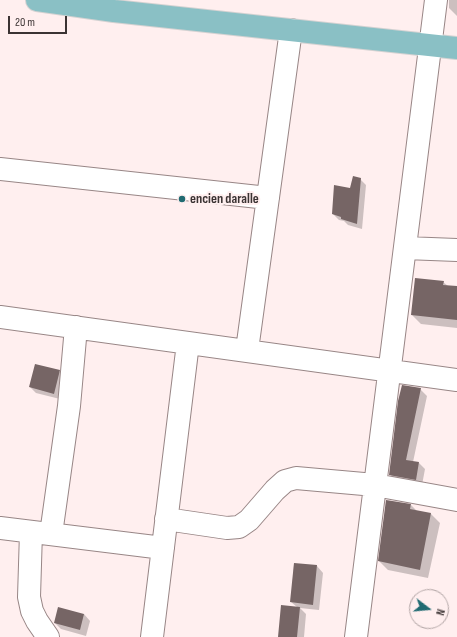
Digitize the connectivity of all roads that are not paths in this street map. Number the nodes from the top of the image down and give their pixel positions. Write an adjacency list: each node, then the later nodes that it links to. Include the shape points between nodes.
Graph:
1 (37, 0): 3 (main road)
2 (436, 0): 5 (street)
3 (115, 5): 4 (main road)
4 (291, 30): 5 (main road); 8 (street)
5 (430, 46): 6 (main road); 9 (street)
6 (457, 48)
7 (0, 169): 8 (street)
8 (268, 198): 14 (street)
9 (405, 248): 10 (street); 15 (street)
10 (457, 250)
11 (0, 317): 12 (street)
12 (76, 327): 13 (street); 21 (street, via 69,406)
13 (188, 343): 14 (street); 19 (street)
14 (247, 350): 15 (street)
15 (389, 370): 16 (street); 17 (street)
16 (457, 380)
17 (375, 485): 18 (street); 19 (street, via 296,478 285,480 249,520 239,527 227,528); 26 (street)
18 (457, 500)
19 (166, 519): 22 (street)
20 (0, 528): 21 (street)
21 (41, 533): 22 (street); 23 (street, via 29,598 37,622)
22 (163, 548): 24 (street)
23 (48, 637)
24 (152, 637): 25 (street)
25 (156, 637)
26 (356, 637)

